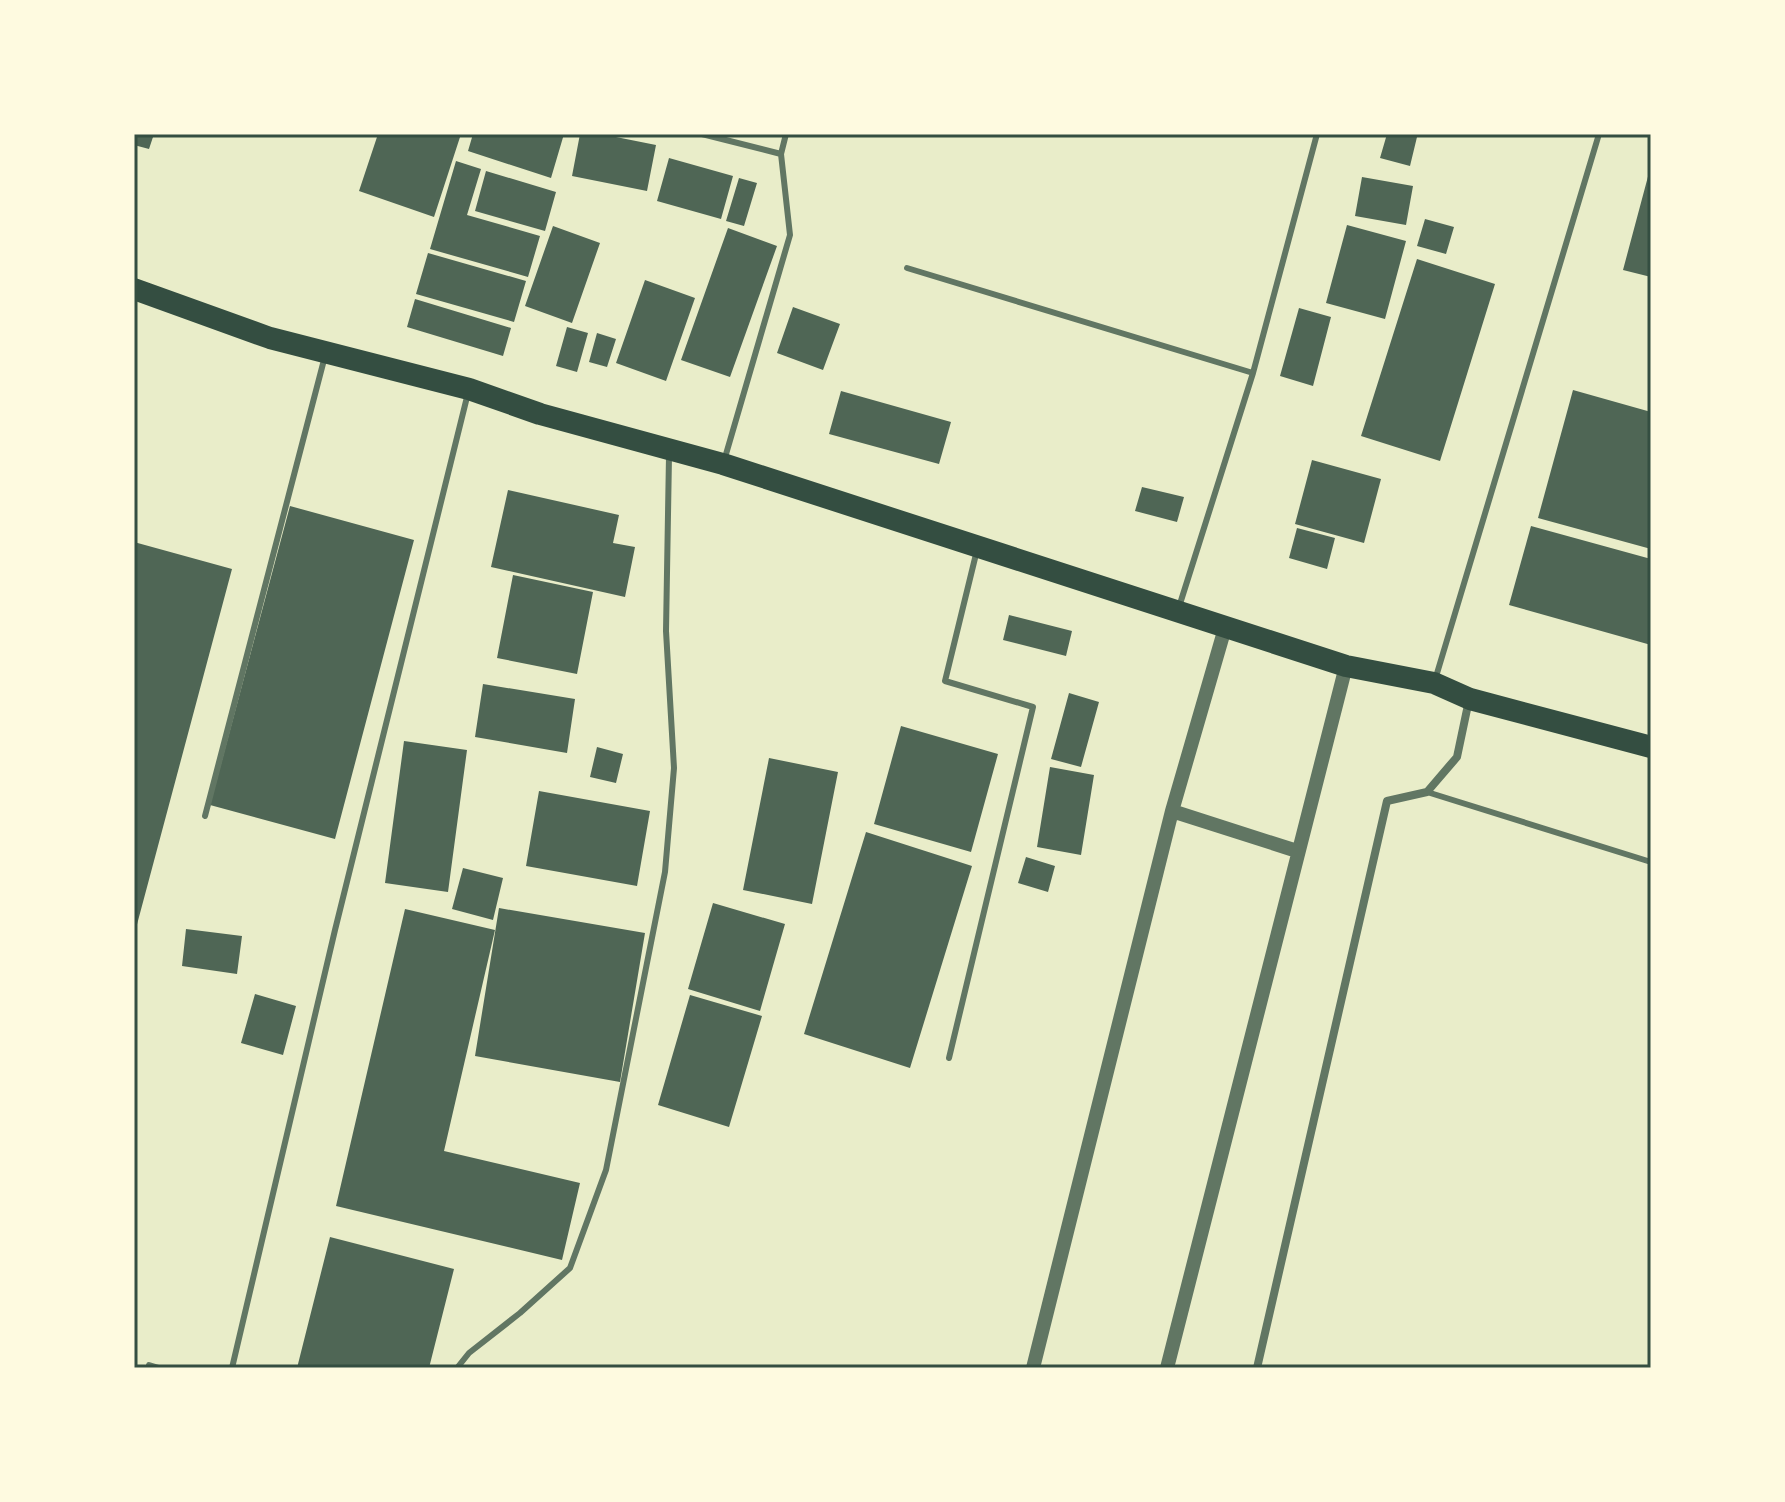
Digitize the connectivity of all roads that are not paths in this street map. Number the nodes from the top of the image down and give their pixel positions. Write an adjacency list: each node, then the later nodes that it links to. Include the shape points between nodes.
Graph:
1 (702, 134): 5 (lane)
2 (786, 134): 5 (lane)
3 (1317, 134): 9 (lane)
4 (1599, 134): 17 (lane)
5 (781, 154): 12 (lane, via 790,235)
6 (907, 268): 9 (lane)
7 (134, 289): 8 (highway)
8 (326, 353): 10 (highway); 22 (lane)
9 (1253, 373): 14 (lane)
10 (469, 389): 11 (highway); 28 (lane)
11 (669, 448): 12 (highway); 29 (lane, via 666,631 674,768 665,872 606,1170 570,1268)
12 (723, 464): 13 (highway)
13 (977, 546): 14 (highway); 25 (lane, via 945,681 1033,707)
14 (1178, 611): 15 (highway)
15 (1225, 628): 16 (highway); 21 (street)
16 (1346, 666): 17 (highway); 23 (street)
17 (1434, 683): 18 (highway)
18 (1470, 699): 19 (highway); 20 (street, via 1457,757)
19 (1651, 747)
20 (1427, 792): 24 (lane); 32 (street, via 1387,801)
21 (1172, 811): 23 (street); 30 (street)
22 (205, 816)
23 (1297, 851): 31 (street)
24 (1651, 862)
25 (949, 1058)
26 (149, 1365): 27 (lane)
27 (159, 1368)
28 (232, 1368)
29 (457, 1368)
30 (1033, 1368)
31 (1167, 1368)
32 (1257, 1368)

